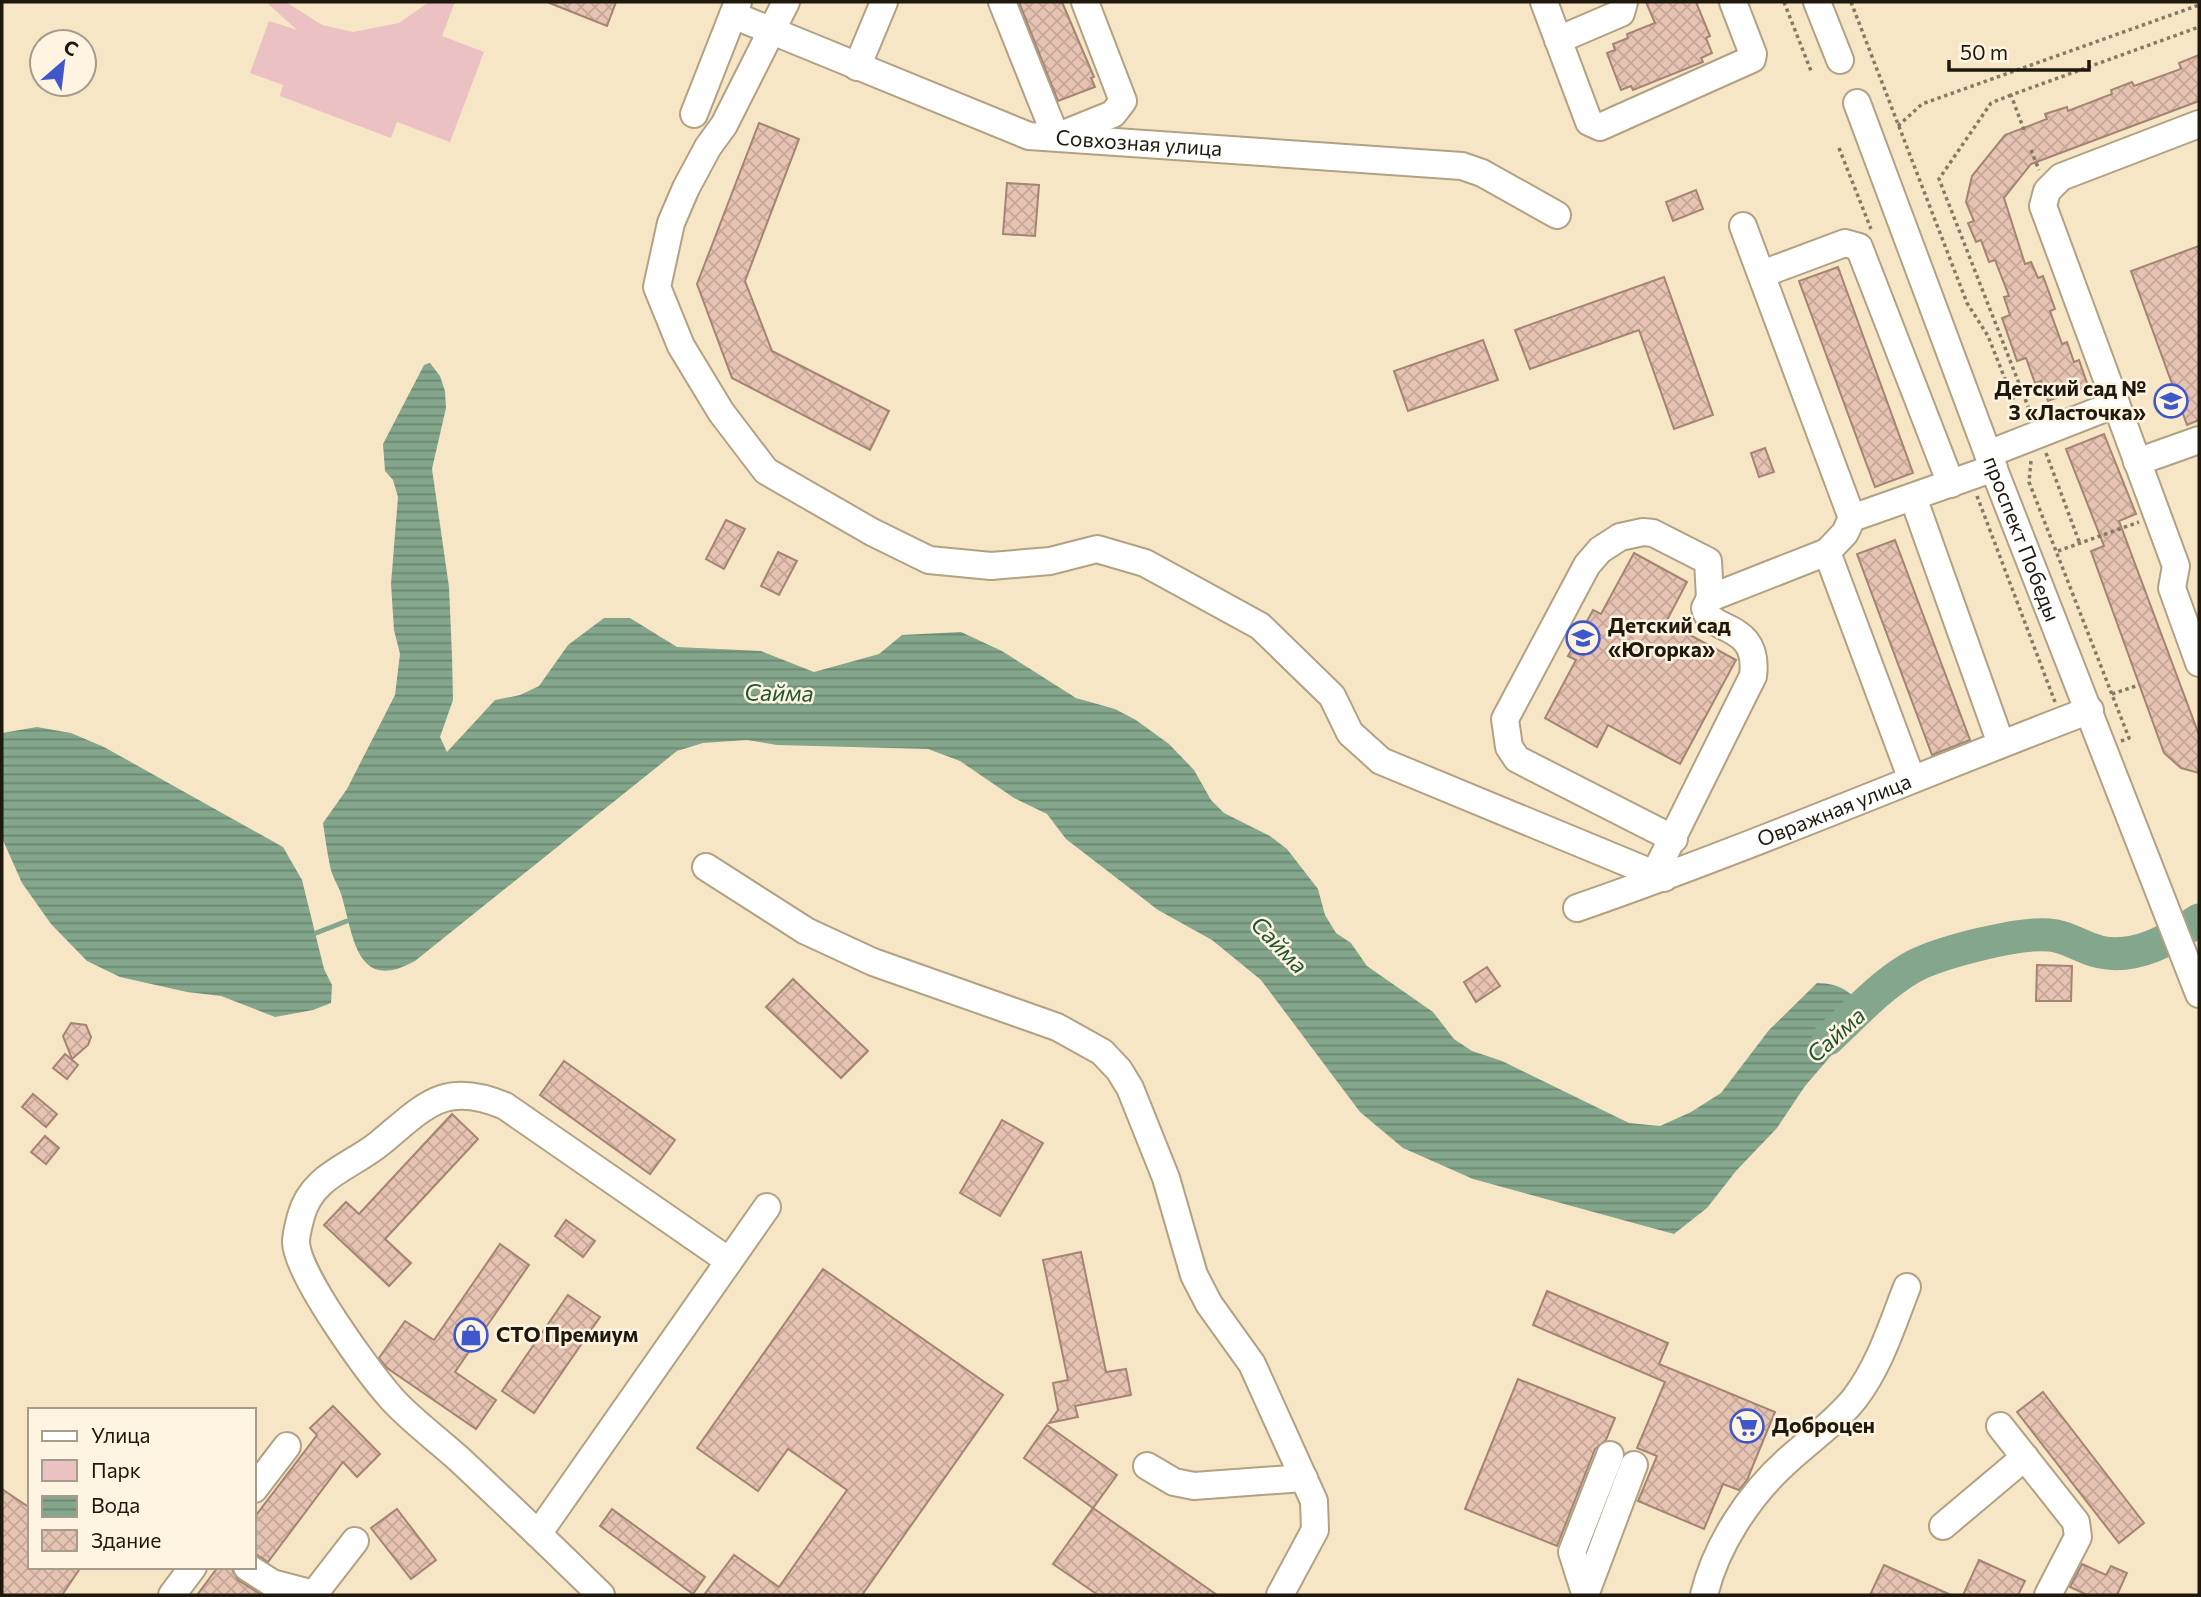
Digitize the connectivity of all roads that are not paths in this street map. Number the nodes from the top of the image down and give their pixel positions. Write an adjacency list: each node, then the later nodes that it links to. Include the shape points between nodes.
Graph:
1 (786, 2): 10 (street)
2 (884, 2): 13 (street)
3 (1002, 2): 17 (street)
4 (1085, 2): 17 (street, via 1123,101 1113,114)
5 (1544, 2): 11 (street)
6 (1624, 2): 11 (street, via 1621,13)
7 (1733, 2): 11 (street, via 1752,59 1600,127 1589,122)
8 (1817, 2): 12 (street)
9 (735, 8): 10 (street, Совхозная улица); 15 (street)
10 (773, 33): 13 (street, Совхозная улица); 39 (street, via 686,188 671,223 657,287 694,368 766,471 929,560 991,566 1050,561 1097,549 1145,564 1260,626 1332,696 1350,733 1381,761)
11 (1558, 40)
12 (1840, 60)
13 (857, 66): 17 (street, Совхозная улица, via 1029,136)
14 (1857, 103): 23 (street, проспект Победы)
15 (694, 114)
16 (2199, 124): 21 (street, via 2061,177 2047,191 2043,206)
17 (1056, 137): 18 (street, Совхозная улица, via 1462,166)
18 (1558, 215)
19 (1743, 226): 20 (street)
20 (1762, 274): 25 (street, via 1844,243 1859,247); 27 (street)
21 (2116, 404): 23 (street, via 2033,436); 24 (street)
22 (2199, 440): 24 (street)
23 (1991, 461): 25 (street); 34 (street, проспект Победы)
24 (2137, 462): 30 (street, via 2157,515)
25 (1951, 484): 26 (street)
26 (1913, 497): 27 (street); 35 (street)
27 (1852, 518): 28 (street)
28 (1827, 552): 31 (street); 36 (street)
29 (1708, 561): 31 (street); 32 (street); 37 (street, via 1654,533 1620,537 1600,550 1587,565 1505,719 1509,747 1517,759)
30 (2188, 562): 33 (street, via 2172,588)
31 (1748, 582): 32 (street)
32 (1710, 598): 37 (street, via 1705,613 1742,635 1751,647 1753,676)
33 (2199, 663)
34 (2090, 710): 35 (street, Овражная улица); 41 (street, проспект Победы)
35 (2001, 744): 36 (street, Овражная улица)
36 (1911, 778): 39 (street, Овражная улица)
37 (1674, 839): 39 (street)
38 (706, 867): 50 (street, via 837,947 1057,1027 1102,1052 1130,1088 1166,1178 1194,1275 1252,1364)
39 (1660, 876): 40 (street, Овражная улица)
40 (1577, 908)
41 (2199, 994)
42 (767, 1207): 43 (street)
43 (729, 1261): 53 (street); 53 (street, via 505,1106 481,1096 458,1093 429,1103 372,1150 330,1173 310,1193 296,1243 307,1276 372,1376)
44 (1908, 1287): 61 (street, via 1866,1383 1841,1415 1760,1490 1718,1553)
45 (2000, 1426): 47 (street)
46 (287, 1446): 51 (street)
47 (2025, 1457): 52 (street); 62 (street, via 2076,1522 2078,1537)
48 (1622, 1460): 57 (street)
49 (1147, 1466): 50 (street, via 1174,1482 1194,1486)
50 (1304, 1478): 60 (street, via 1314,1501 1315,1530)
51 (256, 1486)
52 (1943, 1526)
53 (538, 1534): 59 (street)
54 (355, 1541): 56 (street, via 314,1594 272,1583)
55 (192, 1569): 58 (street)
56 (250, 1569)
57 (1585, 1594)
58 (172, 1595)
59 (601, 1595)
60 (1280, 1595)
61 (1704, 1595)
62 (2048, 1595)

